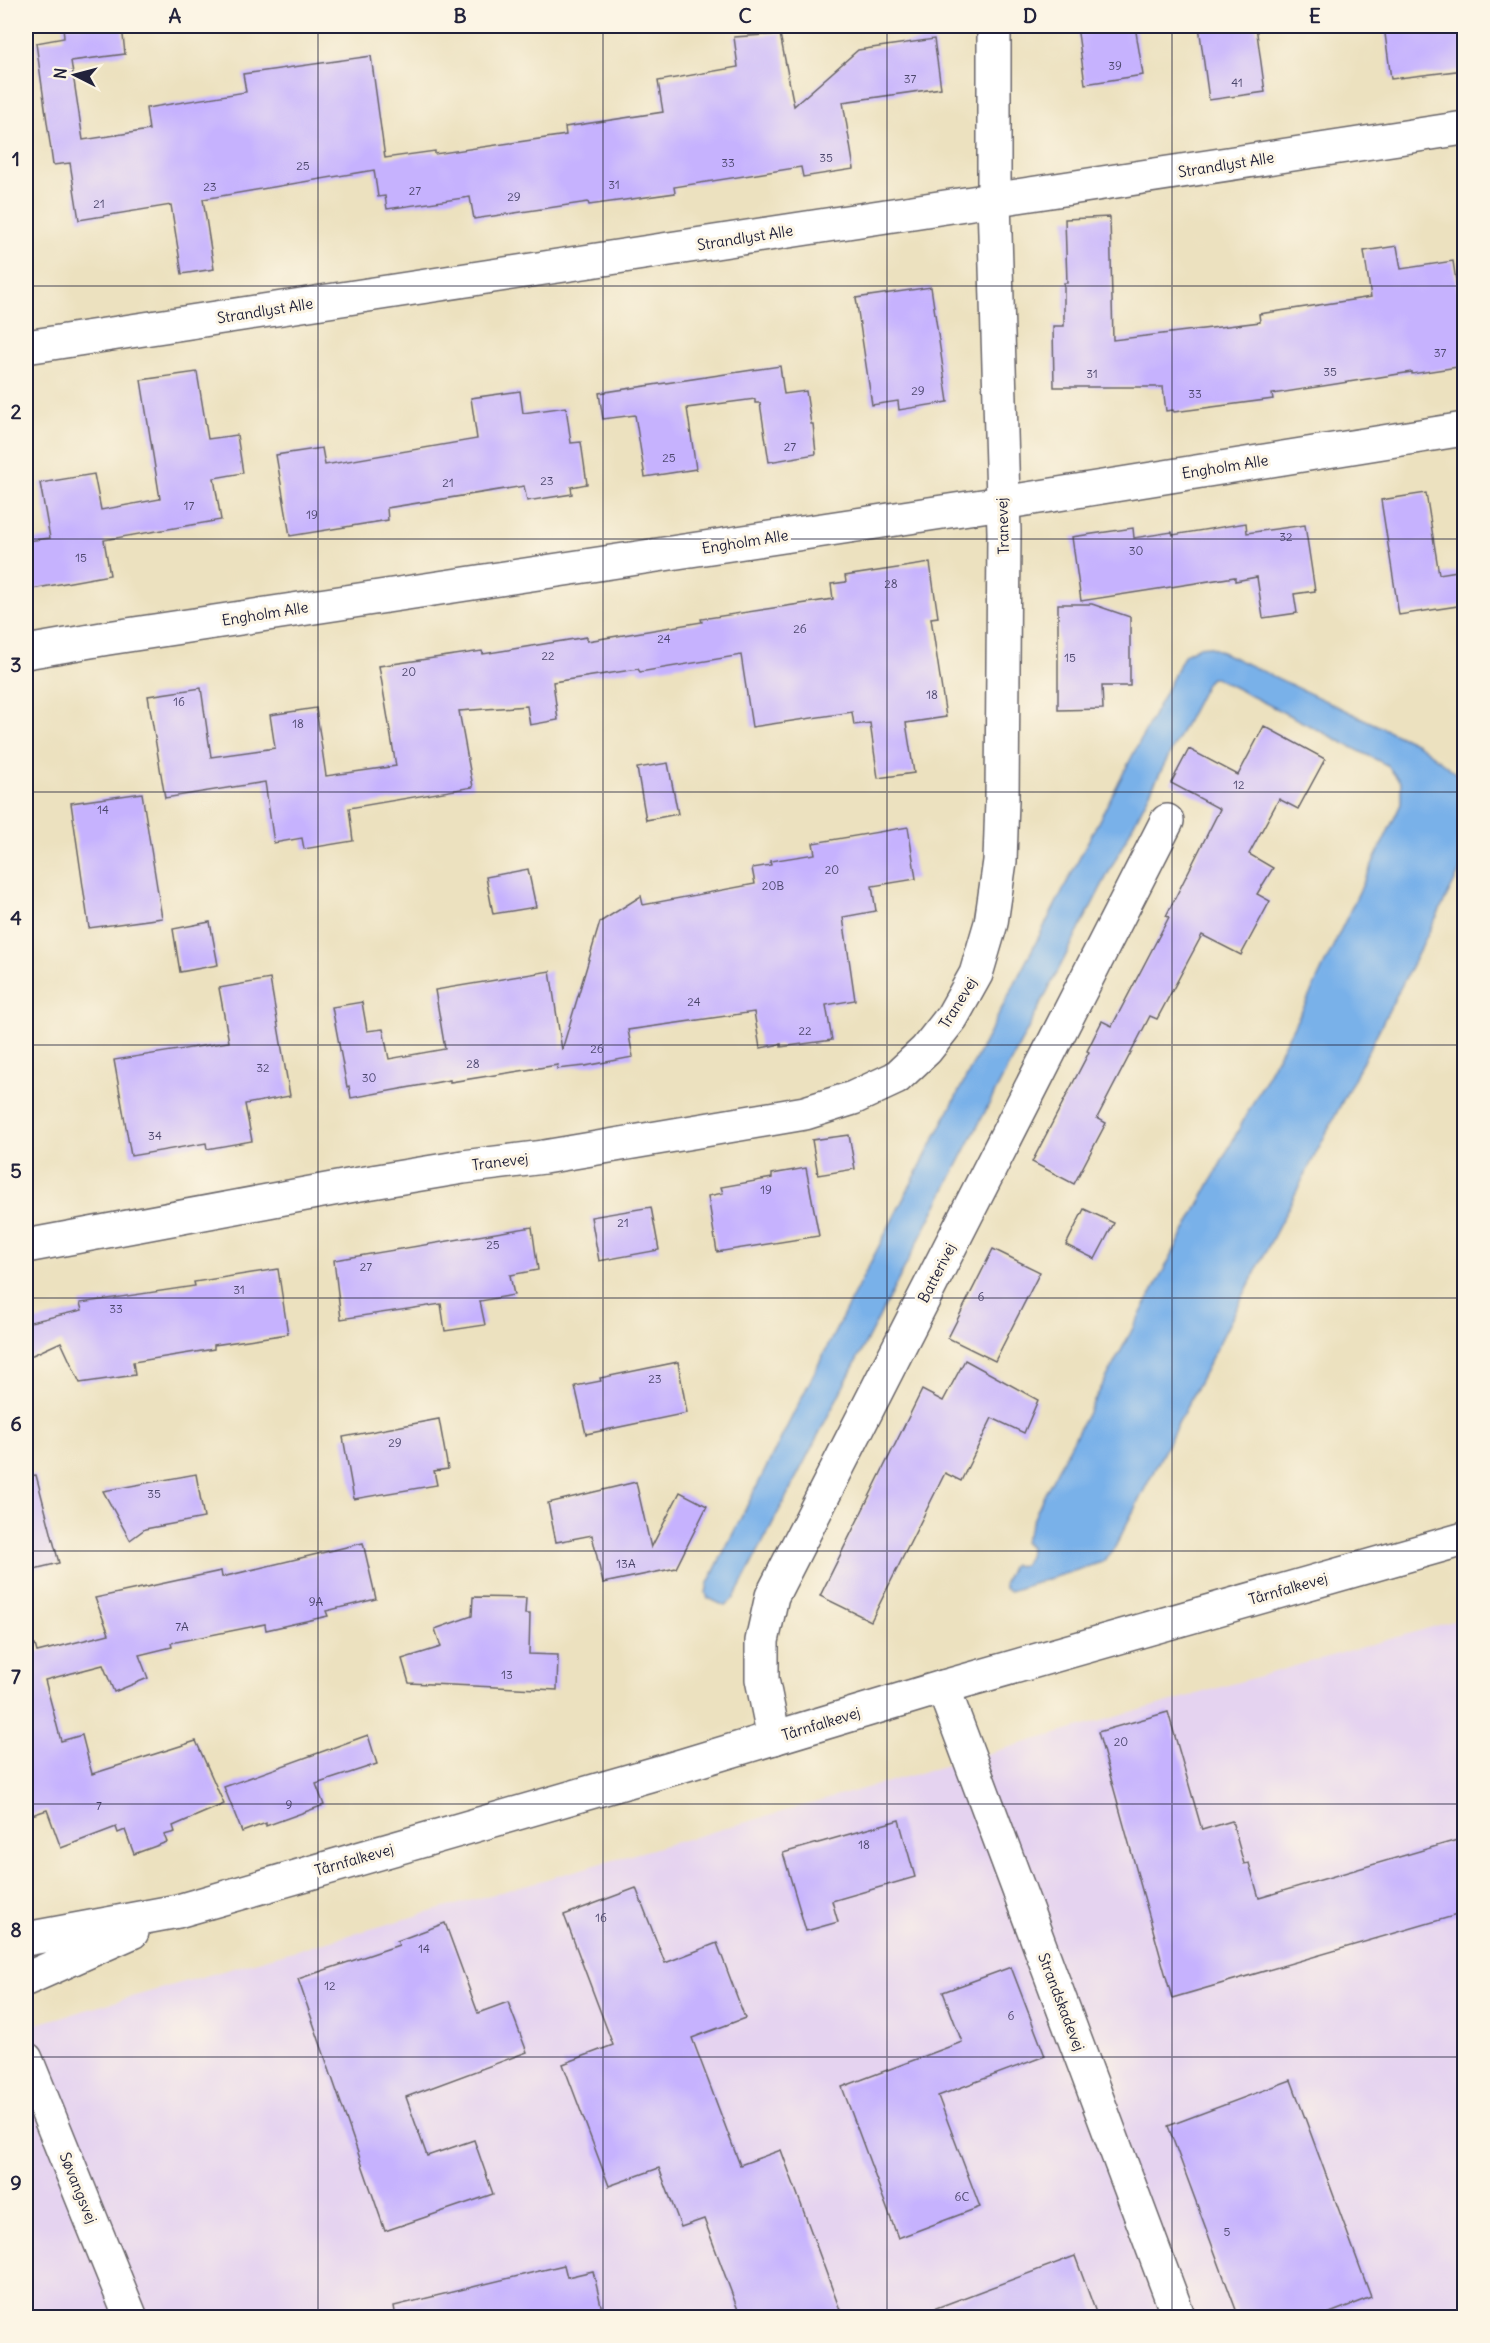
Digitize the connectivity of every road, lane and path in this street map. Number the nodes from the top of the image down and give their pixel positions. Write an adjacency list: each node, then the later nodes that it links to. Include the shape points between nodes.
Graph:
1 (994, 26): 3 (street, Tranevej)
2 (1464, 128): 3 (street, Strandlyst Alle)
3 (994, 201): 4 (street, Strandlyst Alle); 6 (street, Tranevej)
4 (26, 347)
5 (1464, 429): 6 (street, Engholm Alle)
6 (1002, 503): 7 (street, Engholm Alle); 9 (street, Tranevej, via 1002,800 1000,861 991,923 976,974 952,1017 926,1050 896,1078 853,1098 805,1113 354,1185)
7 (26, 652)
8 (1167, 821): 12 (street, Batterivej, via 772,1596 762,1641 762,1679)
9 (26, 1246)
10 (1464, 1539): 11 (street, Tårnfalkevej)
11 (943, 1688): 12 (street, Tårnfalkevej); 18 (street, Strandskadevej)
12 (774, 1738): 13 (street, Tårnfalkevej)
13 (178, 1911): 14 (street, Tårnfalkevej); 15 (street, Tårnfalkevej)
14 (26, 1939)
15 (26, 1979)
16 (26, 2059): 17 (street, Søvangsvej)
17 (131, 2318)
18 (1179, 2318)

